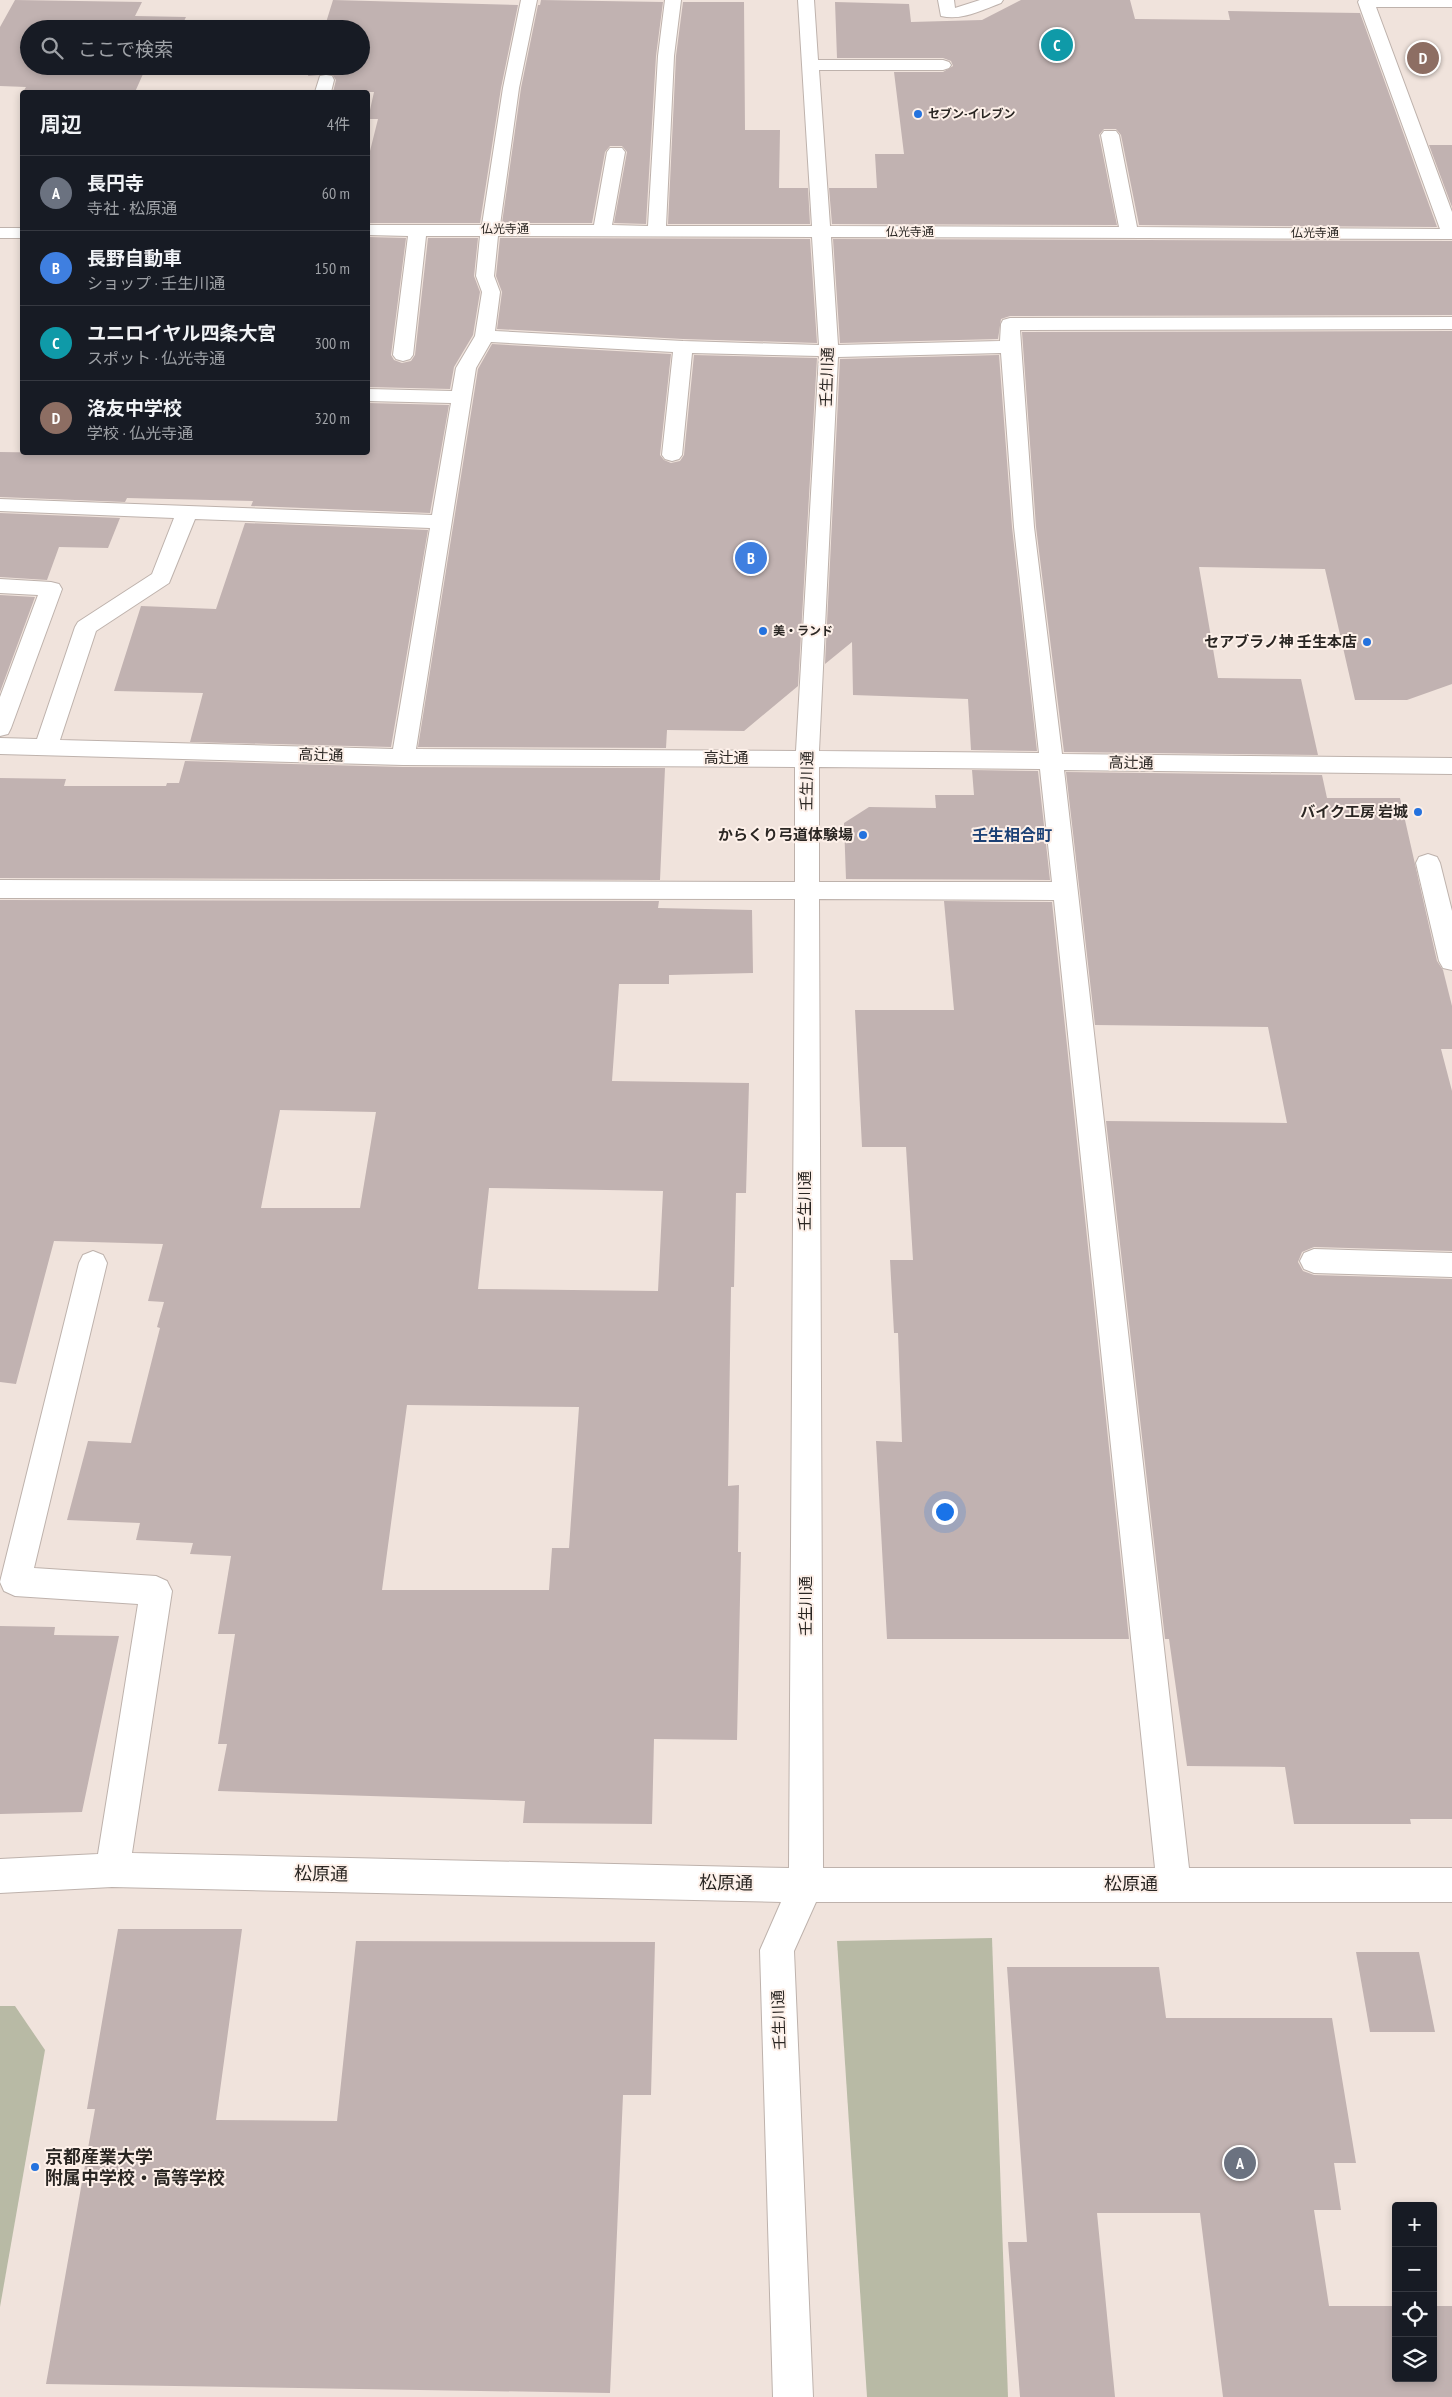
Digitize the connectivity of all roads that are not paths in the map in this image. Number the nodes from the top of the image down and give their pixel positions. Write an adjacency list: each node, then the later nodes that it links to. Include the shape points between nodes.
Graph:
1 (529, 0): 11 (street, via 511,88)
2 (673, 0): 15 (street, via 666,56)
3 (806, 0): 7 (street, 壬生川通)
4 (946, 0): 5 (street, via 947,13 963,12)
5 (995, 0)
6 (1452, 2): 20 (street, via 1366,2)
7 (810, 65): 8 (street); 16 (street, 壬生川通)
8 (943, 65)
9 (1110, 135): 19 (street)
10 (616, 152): 14 (street)
11 (490, 229): 13 (street, 仏光寺通); 14 (street, 仏光寺通); 22 (street, via 485,276 491,292)
12 (370, 230): 13 (street, 仏光寺通)
13 (418, 230): 26 (street)
14 (602, 230): 15 (street, 仏光寺通)
15 (657, 231): 16 (street, 仏光寺通)
16 (822, 231): 19 (street, 仏光寺通); 25 (street, 壬生川通)
17 (0, 233): 18 (street)
18 (20, 233)
19 (1129, 233): 20 (street, 仏光寺通)
20 (1451, 234)
21 (1452, 323): 24 (street, via 1010,324)
22 (485, 336): 23 (street); 28 (street, via 466,368)
23 (683, 347): 25 (street); 29 (street)
24 (1010, 348): 25 (street); 39 (street, via 1024,526)
25 (829, 351): 38 (street, 壬生川通)
26 (403, 355)
27 (370, 395): 28 (street)
28 (461, 397): 32 (street)
29 (672, 455)
30 (0, 505): 31 (street)
31 (187, 512): 32 (street); 36 (street, via 161,578 86,627)
32 (440, 522): 37 (street)
33 (0, 586): 34 (street, via 50,589)
34 (0, 728)
35 (0, 746): 36 (street, 高辻通)
36 (46, 747): 37 (street, 高辻通)
37 (404, 757): 38 (street, 高辻通)
38 (806, 758): 39 (street, 高辻通); 43 (street, 壬生川通)
39 (1052, 762): 40 (street, 高辻通); 44 (street)
40 (1452, 766)
41 (1428, 863): 45 (street)
42 (0, 889): 43 (street)
43 (805, 890): 44 (street); 54 (street, 壬生川通)
44 (1065, 891): 52 (street)
45 (1452, 961)
46 (1314, 1261): 48 (street)
47 (92, 1263): 49 (street)
48 (1452, 1265)
49 (8, 1581): 50 (street, via 156,1591)
50 (112, 1870): 51 (street, 松原通); 54 (street, 松原通)
51 (0, 1876)
52 (1174, 1884): 53 (street, 松原通); 54 (street, 松原通)
53 (1452, 1884)
54 (806, 1885): 55 (street, 壬生川通, via 777,1950)
55 (793, 2397)

